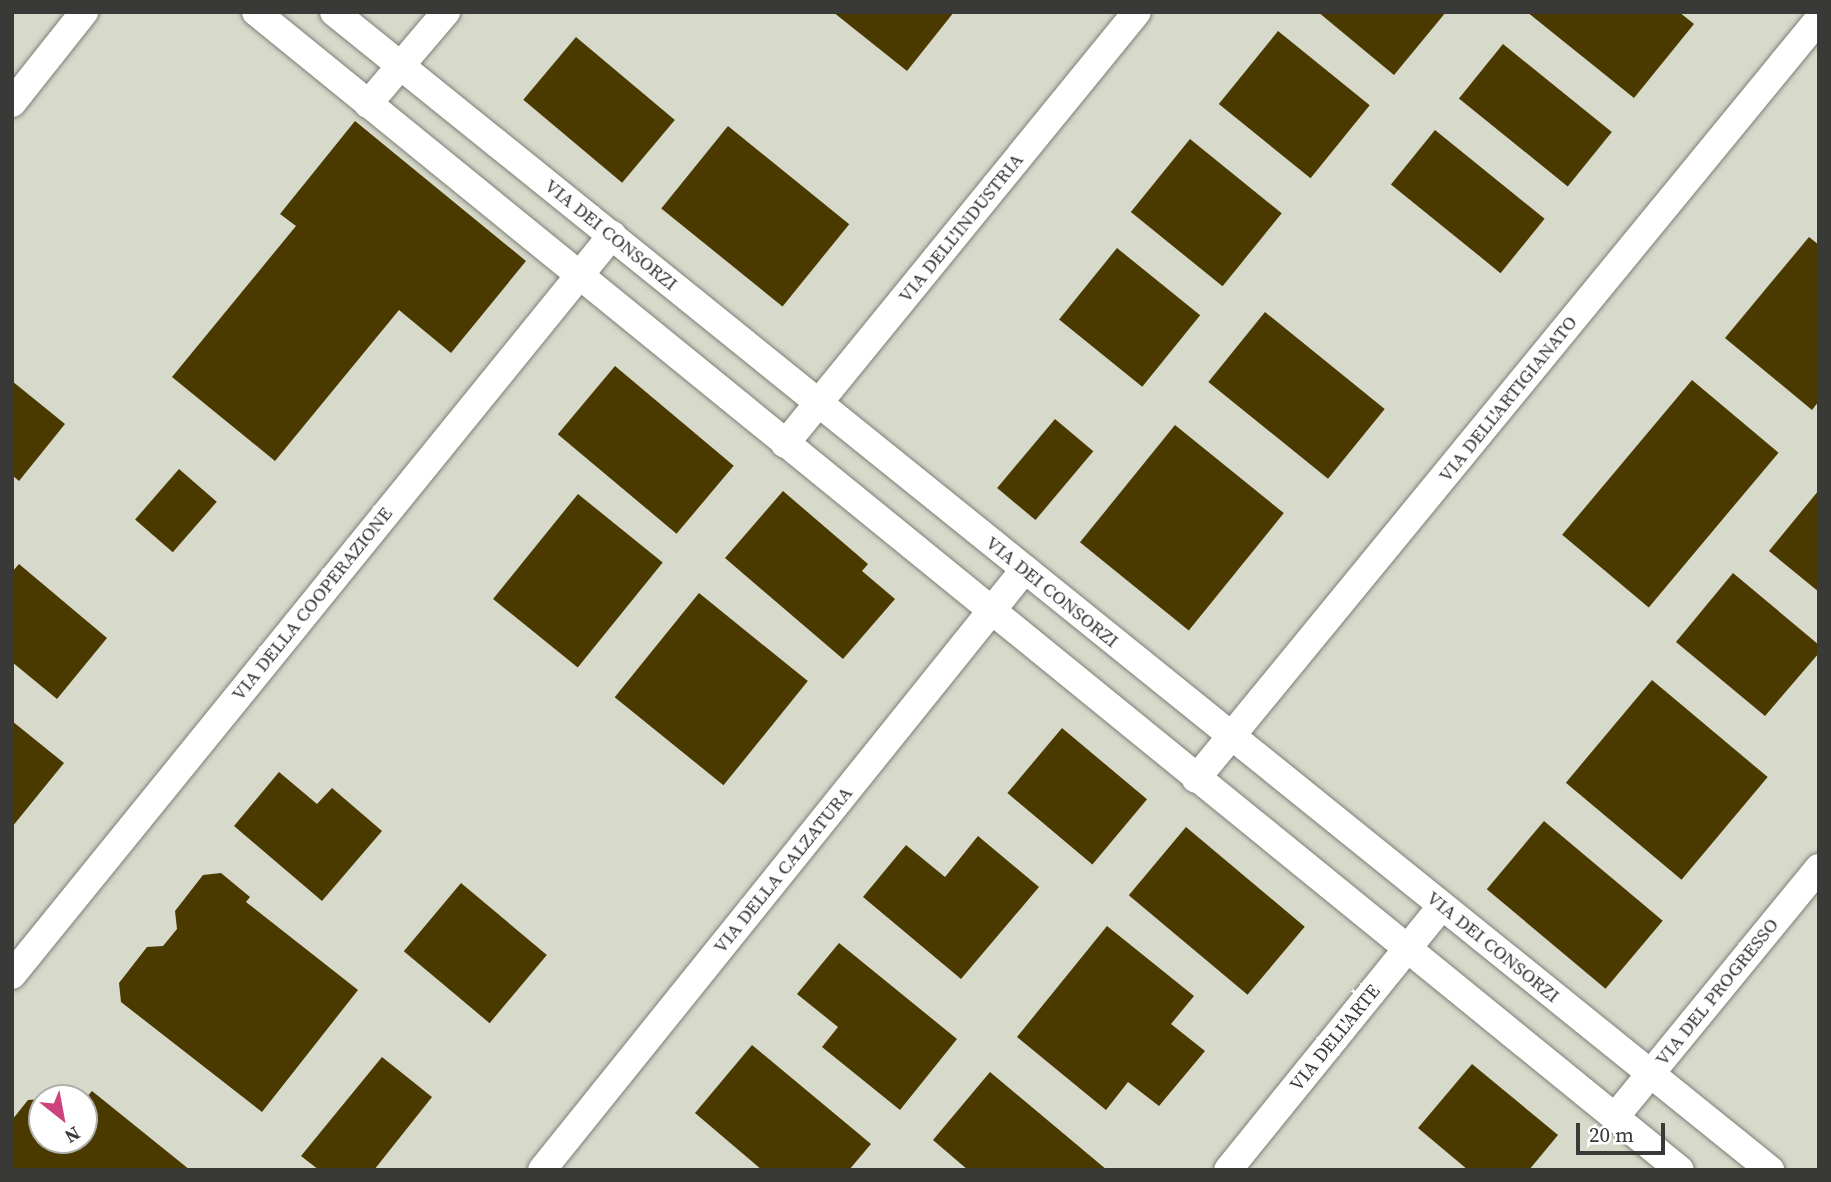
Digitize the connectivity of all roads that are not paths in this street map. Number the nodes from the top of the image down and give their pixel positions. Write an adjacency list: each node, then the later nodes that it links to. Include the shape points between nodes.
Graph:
1 (84, 12): 8 (street)
2 (256, 12): 9 (street)
3 (334, 12): 7 (street, VIA DEI CONSORZI)
4 (446, 12): 7 (street)
5 (1137, 12): 12 (street, VIA DELL'INDUSTRIA)
6 (1819, 19): 16 (street, VIA DELL'ARTIGIANATO)
7 (402, 67): 9 (street); 10 (street, VIA DEI CONSORZI)
8 (12, 103)
9 (368, 104): 11 (street)
10 (612, 235): 11 (street, VIA DELLA COOPERAZIONE); 12 (street, VIA DEI CONSORZI)
11 (579, 274): 13 (street); 21 (street, VIA DELLA COOPERAZIONE)
12 (819, 403): 13 (street, VIA DELL'INDUSTRIA); 14 (street, VIA DEI CONSORZI)
13 (785, 444): 15 (street)
14 (1025, 569): 15 (street, VIA DELLA CALZATURA); 16 (street, VIA DEI CONSORZI)
15 (991, 611): 17 (street); 24 (street, VIA DELLA CALZATURA)
16 (1231, 737): 17 (street, VIA DELL'ARTIGIANATO); 19 (street, VIA DEI CONSORZI)
17 (1196, 779): 20 (street)
18 (1819, 867): 22 (street, VIA DEL PROGRESSO)
19 (1442, 906): 20 (street, VIA DELL'ARTE); 22 (street, VIA DEI CONSORZI)
20 (1407, 949): 23 (street); 25 (street, VIA DELL'ARTE)
21 (12, 975)
22 (1650, 1074): 23 (street, VIA DEL PROGRESSO); 27 (street, VIA DEI CONSORZI)
23 (1615, 1117): 26 (street)
24 (542, 1170)
25 (1228, 1170)
26 (1680, 1170)
27 (1770, 1170)

